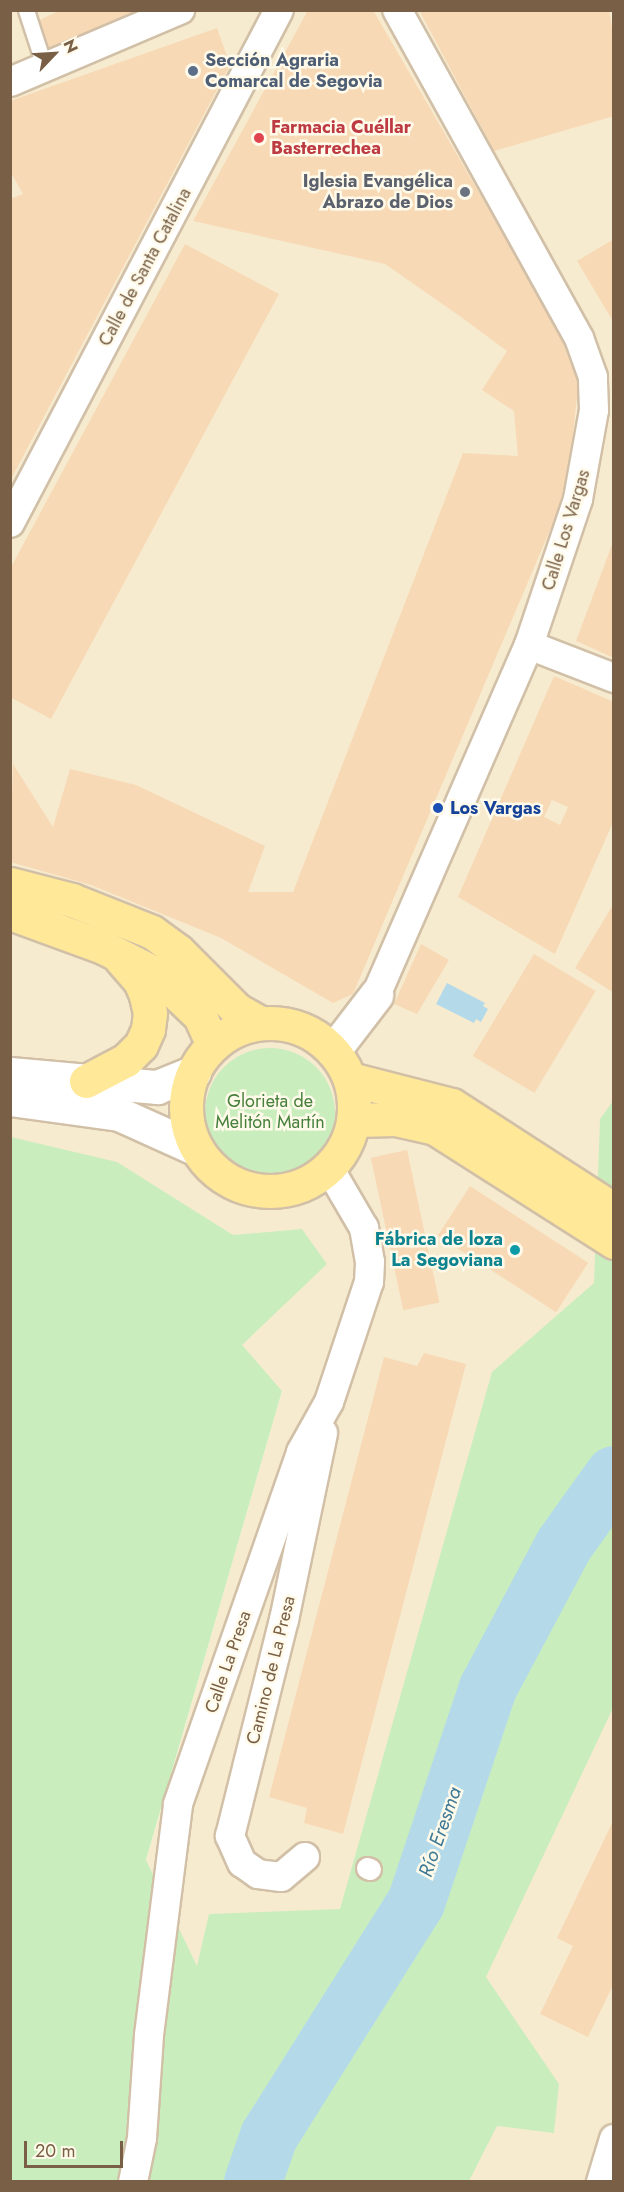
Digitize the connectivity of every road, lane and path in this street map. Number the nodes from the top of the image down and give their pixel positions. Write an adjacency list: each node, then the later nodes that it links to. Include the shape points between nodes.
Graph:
1 (26, 10): 5 (lane)
2 (180, 10): 5 (street)
3 (279, 10): 8 (street, Calle de Santa Catalina)
4 (397, 10): 7 (street, Calle Los Vargas, via 579,338)
5 (45, 68): 6 (street)
6 (10, 82)
7 (604, 408): 9 (street, Calle Los Vargas)
8 (10, 523)
9 (530, 645): 10 (street); 14 (street, Calle Los Vargas)
10 (614, 678)
11 (10, 884): 15 (main road, via 72,900 152,932 178,951 237,1010)
12 (10, 913): 13 (main road)
13 (113, 951): 16 (main road, via 144,966 175,989 200,1016); 21 (main road, via 140,981 150,1013 148,1029 141,1045 126,1060)
14 (376, 995): 17 (main road, Calle Los Vargas)
15 (260, 1023): 16 (main road, via 228,1034); 17 (main road, via 305,1030)
16 (213, 1045): 18 (main road)
17 (333, 1051): 20 (main road)
18 (194, 1072): 21 (main road, via 157,1087); 24 (main road, via 186,1116)
19 (10, 1074): 21 (main road)
20 (350, 1079): 23 (main road); 26 (main road, via 452,1105)
21 (86, 1081)
22 (10, 1099): 24 (main road, via 119,1114)
23 (354, 1120): 25 (main road, via 346,1145); 26 (main road, via 395,1119 435,1128)
24 (197, 1149): 25 (main road, via 219,1175 250,1190 285,1191 302,1186)
25 (329, 1168): 27 (street, Calle La Presa, via 360,1217 370,1262 366,1292)
26 (609, 1228)
27 (329, 1402): 28 (street, Camino de La Presa, via 284,1620 230,1836 242,1863 258,1874 282,1876); 30 (street, Calle La Presa, via 301,1452 178,1804 149,2035 142,2138)
28 (305, 1857)
29 (614, 2139): 31 (street)
30 (133, 2181)
31 (601, 2181)

